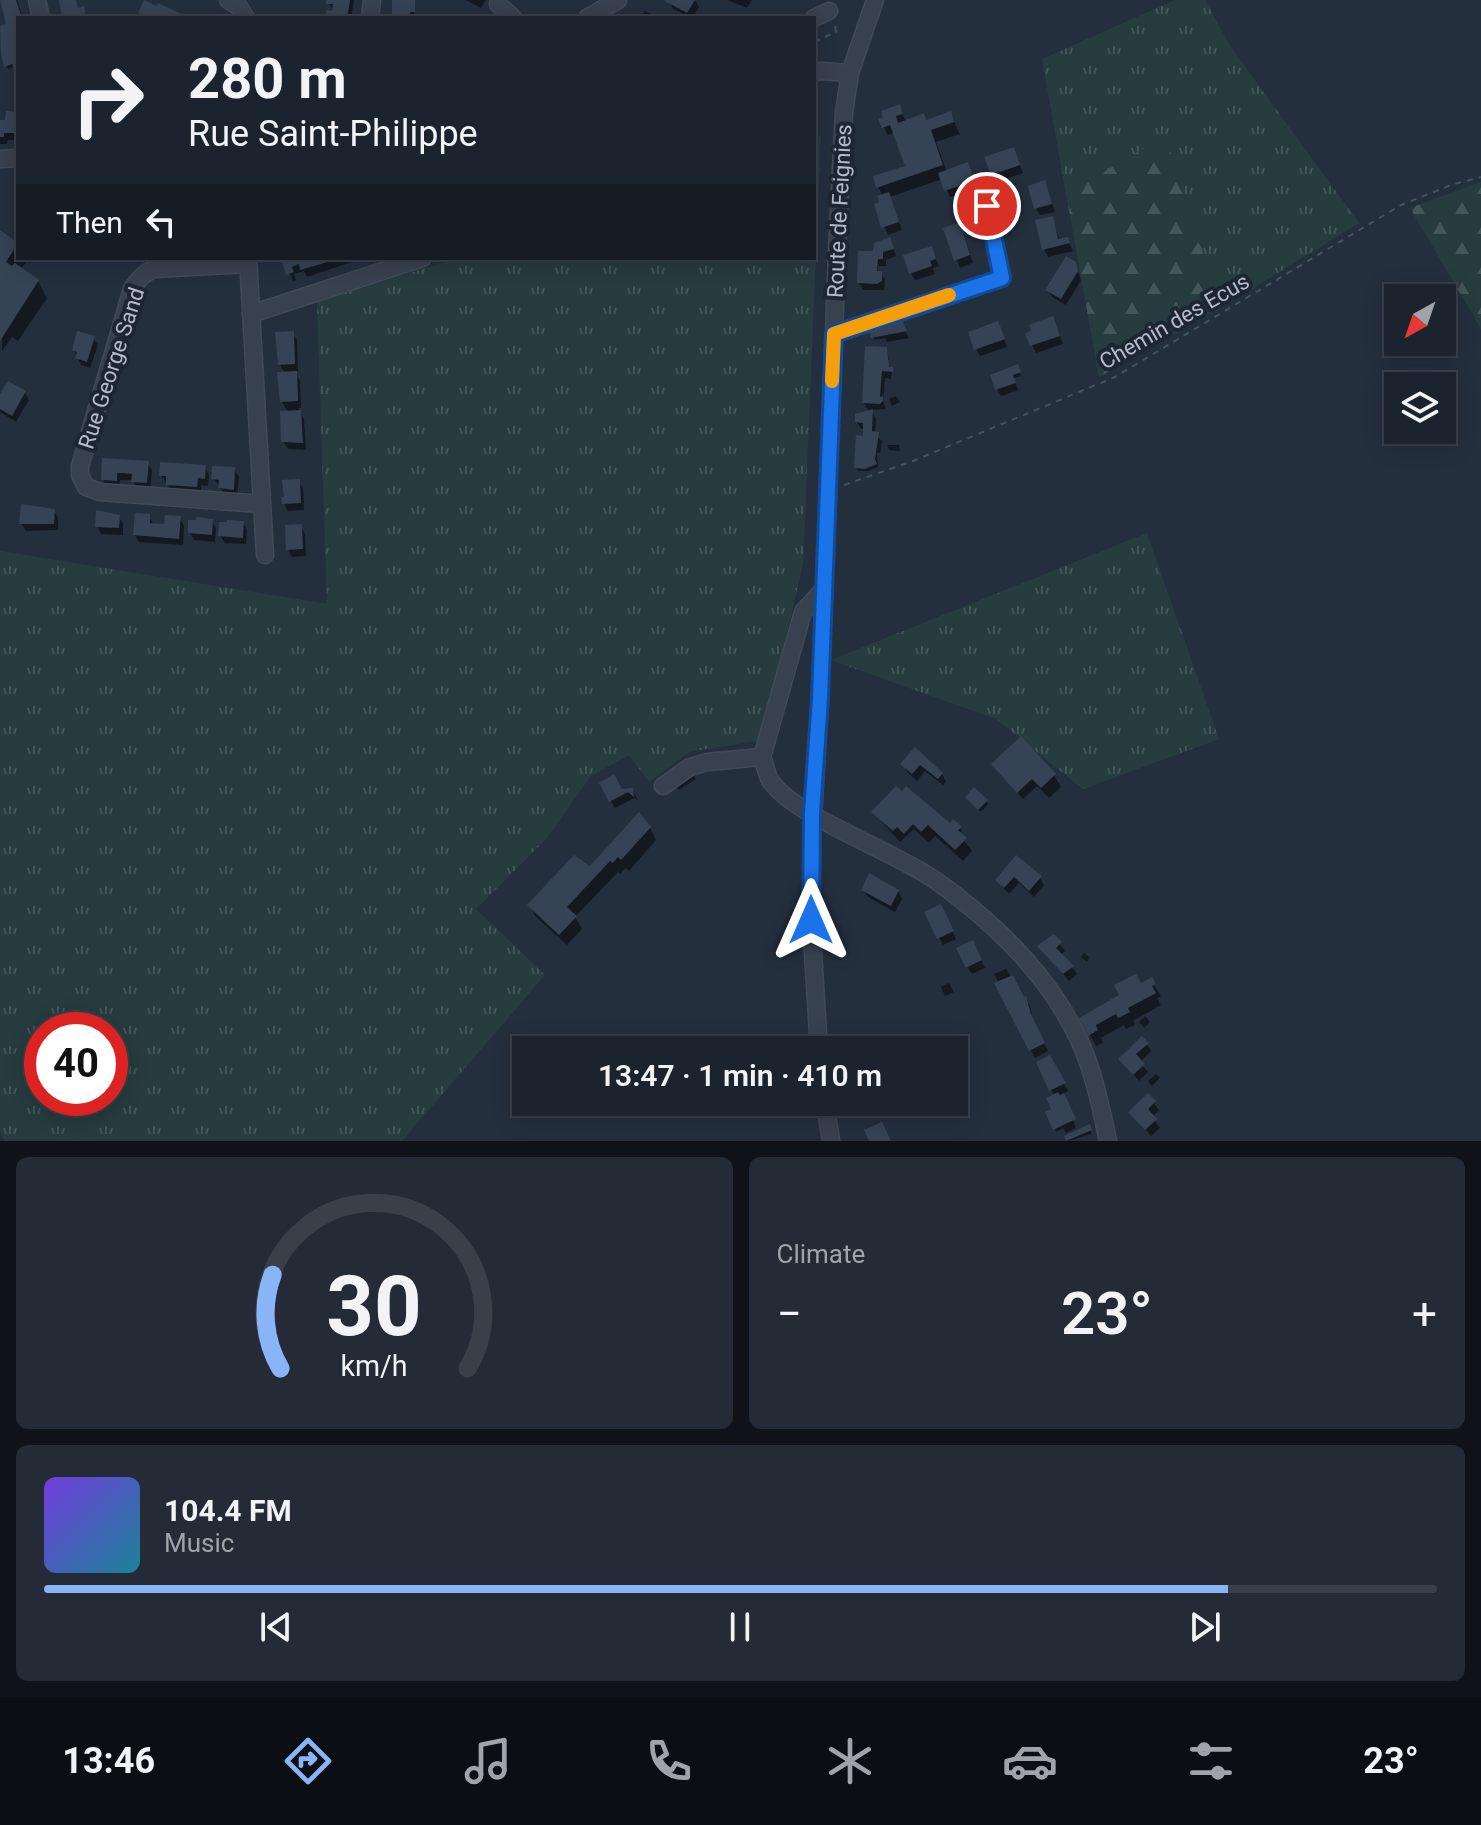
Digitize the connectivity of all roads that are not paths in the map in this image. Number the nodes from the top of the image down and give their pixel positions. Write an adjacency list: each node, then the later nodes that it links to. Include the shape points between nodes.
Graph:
1 (228, 0): 5 (street)
2 (618, 0): 7 (street)
3 (875, 0): 9 (street, Route de Feignies)
4 (498, 4): 6 (street)
5 (245, 16)
6 (511, 16)
7 (590, 16)
8 (816, 72): 9 (street)
9 (850, 73): 14 (street, Route de Feignies)
10 (987, 206): 14 (street, via 1002,278)
11 (417, 260): 13 (street)
12 (248, 261): 13 (street); 15 (street, Rue George Sand, via 154,269 139,279 80,475 86,487 100,492)
13 (251, 314): 15 (street)
14 (834, 334): 17 (street, Route de Feignies)
15 (261, 504): 16 (street)
16 (265, 555)
17 (824, 589): 18 (street, via 803,612); 20 (street, Route de Feignies)
18 (762, 757): 19 (street, via 707,762); 20 (street, via 769,779 784,797)
19 (663, 786)
20 (812, 813): 21 (street, Route de Feignies); 24 (street, via 934,879 1029,964 1081,1043)
21 (818, 1036)
22 (827, 1116): 23 (street)
23 (831, 1141)
24 (1108, 1141)

